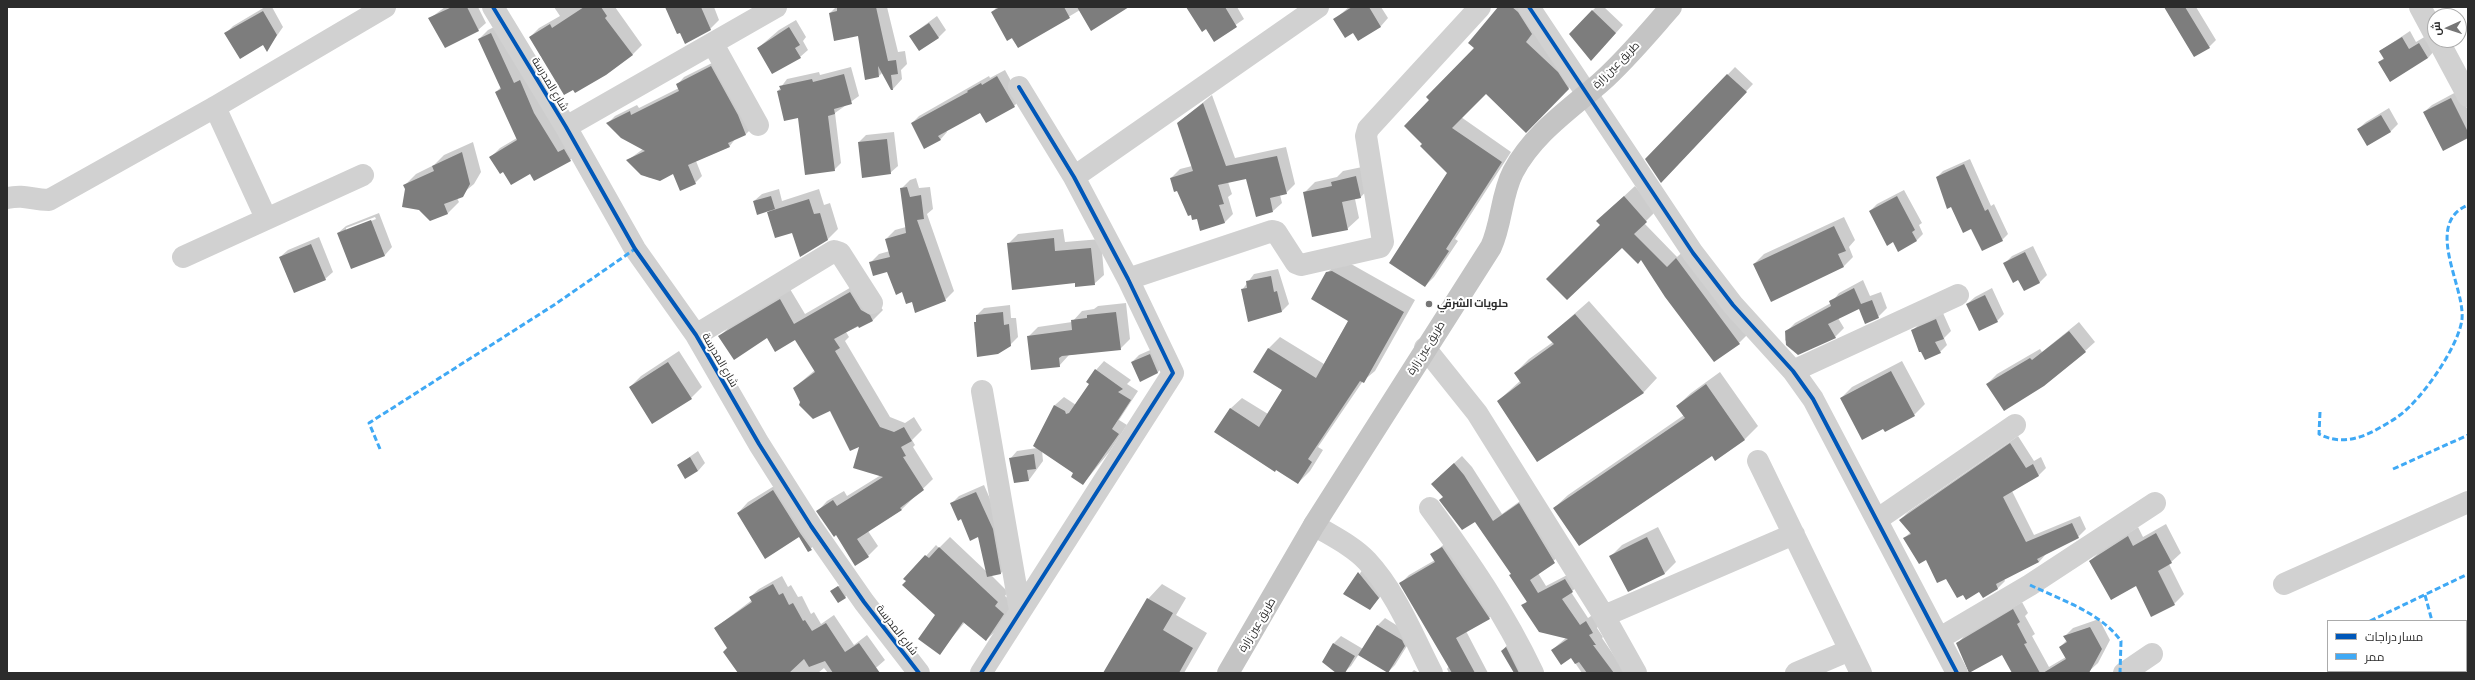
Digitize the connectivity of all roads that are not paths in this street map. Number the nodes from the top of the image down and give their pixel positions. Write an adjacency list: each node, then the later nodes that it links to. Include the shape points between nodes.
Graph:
1 (385, 7): 15 (street)
2 (493, 7): 17 (street, شارع المدرسة)
3 (776, 7): 10 (street)
4 (1318, 7): 19 (street)
5 (1480, 7): 23 (street, via 1368,129 1366,136 1383,242 1380,247 1301,265 1296,263 1276,232 1272,231)
6 (1529, 7): 13 (street)
7 (1671, 7): 13 (main road, طريق عين زارة, via 1619,64)
8 (2420, 7): 9 (street)
9 (2427, 20)
10 (713, 44): 16 (street); 17 (street)
11 (2442, 48): 14 (street)
12 (1019, 87): 19 (street)
13 (1586, 94): 27 (main road, طريق عين زارة, via 1549,126 1514,171 1491,247); 28 (street, via 1713,280)
14 (2468, 96)
15 (215, 107): 20 (street, via 49,200 36,200 24,195); 21 (street)
16 (758, 124)
17 (566, 127): 26 (street, شارع المدرسة, via 636,249)
18 (363, 175): 21 (street)
19 (1074, 177): 23 (street)
20 (7, 198)
21 (266, 218): 22 (street)
22 (183, 257)
23 (1128, 279): 39 (street, via 1173,373)
24 (1958, 295): 28 (street)
25 (872, 303): 26 (street, via 840,253 834,251)
26 (696, 335): 44 (street, شارع المدرسة, via 759,444 811,526 864,602)
27 (1425, 348): 36 (main road, طريق عين زارة); 40 (street, via 1477,413)
28 (1794, 371): 35 (street, via 1814,399)
29 (982, 391): 39 (street)
30 (2015, 425): 35 (street)
31 (1758, 460): 37 (street)
32 (2468, 502): 38 (street)
33 (2155, 503): 41 (street, via 2030,585)
34 (1430, 508): 48 (street, via 1479,575)
35 (1878, 519): 41 (street)
36 (1314, 525): 46 (main road, طريق عين زارة); 47 (street, via 1349,546 1367,561 1384,582)
37 (1794, 534): 40 (street); 42 (street)
38 (2284, 584)
39 (1020, 610): 45 (street)
40 (1604, 616): 49 (street)
41 (1940, 638): 52 (street)
42 (1850, 650): 50 (street); 51 (street)
43 (2152, 654): 53 (street)
44 (919, 673)
45 (981, 673)
46 (1228, 673)
47 (1432, 673)
48 (1533, 673)
49 (1636, 673)
50 (1796, 673)
51 (1861, 673)
52 (1958, 673)
53 (2124, 673)

